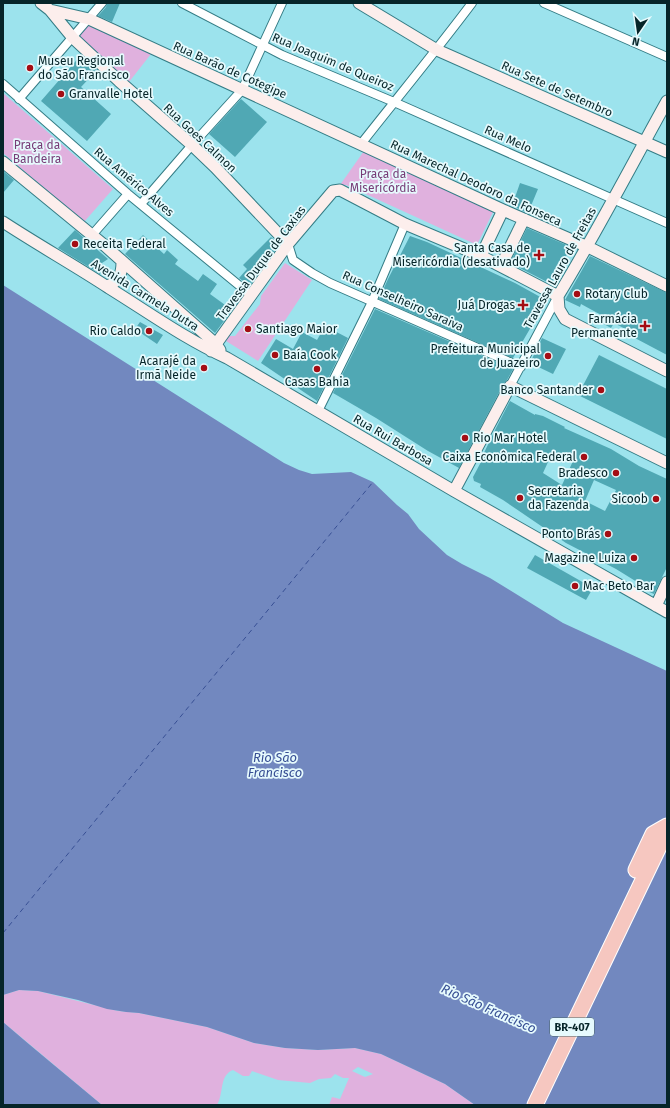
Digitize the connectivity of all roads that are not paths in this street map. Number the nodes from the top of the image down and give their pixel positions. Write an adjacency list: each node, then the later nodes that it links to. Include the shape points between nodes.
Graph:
1 (41, 3): 8 (street)
2 (102, 3): 9 (street)
3 (182, 3): 11 (street, Rua Joaquim de Queiroz)
4 (282, 3): 11 (street)
5 (359, 3): 12 (street, Rua Sete de Setembro)
6 (472, 3): 12 (street)
7 (544, 3): 13 (street)
8 (50, 10): 9 (street, Rua Barão de Cotegipe); 10 (street, Rua Goes Calmon)
9 (89, 19): 10 (street); 15 (street, Rua Barão de Cotegipe)
10 (73, 38): 16 (street); 21 (street, Rua Goes Calmon)
11 (262, 45): 15 (street); 18 (street, Rua Joaquim de Queiroz)
12 (437, 50): 18 (street); 19 (street, Rua Sete de Setembro)
13 (667, 57)
14 (3, 84): 16 (street, Rua Américo Alves)
15 (242, 90): 20 (street, Rua Barão de Cotegipe); 21 (street)
16 (19, 99): 24 (street, Rua Américo Alves)
17 (667, 101): 19 (street, Travessa Lauro de Freitas)
18 (394, 102): 20 (street); 25 (street, Rua Melo)
19 (645, 142): 22 (street, Rua Sete de Setembro); 25 (street, Travessa Lauro de Freitas)
20 (361, 144): 27 (street, Rua Marechal Deodoro da Fonseca)
21 (192, 145): 26 (street); 33 (street, Rua Goes Calmon)
22 (667, 152)
23 (3, 162): 32 (street)
24 (128, 194): 26 (street, Rua Américo Alves); 32 (street)
25 (613, 198): 30 (street, Rua Melo); 34 (street, Travessa Lauro de Freitas)
26 (141, 204): 40 (street, Rua Américo Alves)
27 (503, 210): 28 (street, Rua Marechal Deodoro da Fonseca); 35 (street)
28 (524, 219): 34 (street, Rua Marechal Deodoro da Fonseca); 37 (street)
29 (3, 222): 38 (street, Avenida Carmela Dutra)
30 (667, 223)
31 (406, 224): 33 (street, Travessa Duque de Caxias, via 340,190 333,191); 35 (street); 42 (street)
32 (92, 235): 36 (street)
33 (288, 244): 40 (street, Travessa Duque de Caxias); 42 (street, Rua Conselheiro Saraiva, via 293,260 312,273)
34 (588, 248): 39 (street, Rua Marechal Deodoro da Fonseca); 41 (street, Travessa Lauro de Freitas)
35 (481, 256): 37 (street)
36 (122, 262): 38 (street, via 120,277 115,283); 43 (street)
37 (501, 266): 41 (street)
38 (107, 286): 43 (street, Avenida Carmela Dutra, via 170,327)
39 (667, 286)
40 (252, 296): 43 (street, Travessa Duque de Caxias)
41 (558, 296): 44 (street, Travessa Lauro de Freitas); 45 (street, via 559,309 565,319)
42 (372, 301): 44 (street, Rua Conselheiro Saraiva); 47 (street)
43 (214, 348): 47 (street, Rua Rui Barbosa, via 227,358)
44 (520, 366): 46 (street, Travessa Lauro de Freitas)
45 (667, 371)
46 (510, 386): 48 (street); 49 (street, Travessa Lauro de Freitas)
47 (319, 409): 49 (street, Rua Rui Barbosa)
48 (667, 464)
49 (454, 490): 51 (street, Rua Rui Barbosa)
50 (667, 582): 51 (street)
51 (656, 606): 52 (street, Rua Rui Barbosa)
52 (667, 612)
53 (667, 826): 56 (highway, BR-407, via 653,834 610,927)
54 (667, 830): 56 (highway, BR-407)
55 (667, 853): 56 (highway, via 627,937)
56 (609, 949): 57 (highway, BR-407)
57 (535, 1105)

